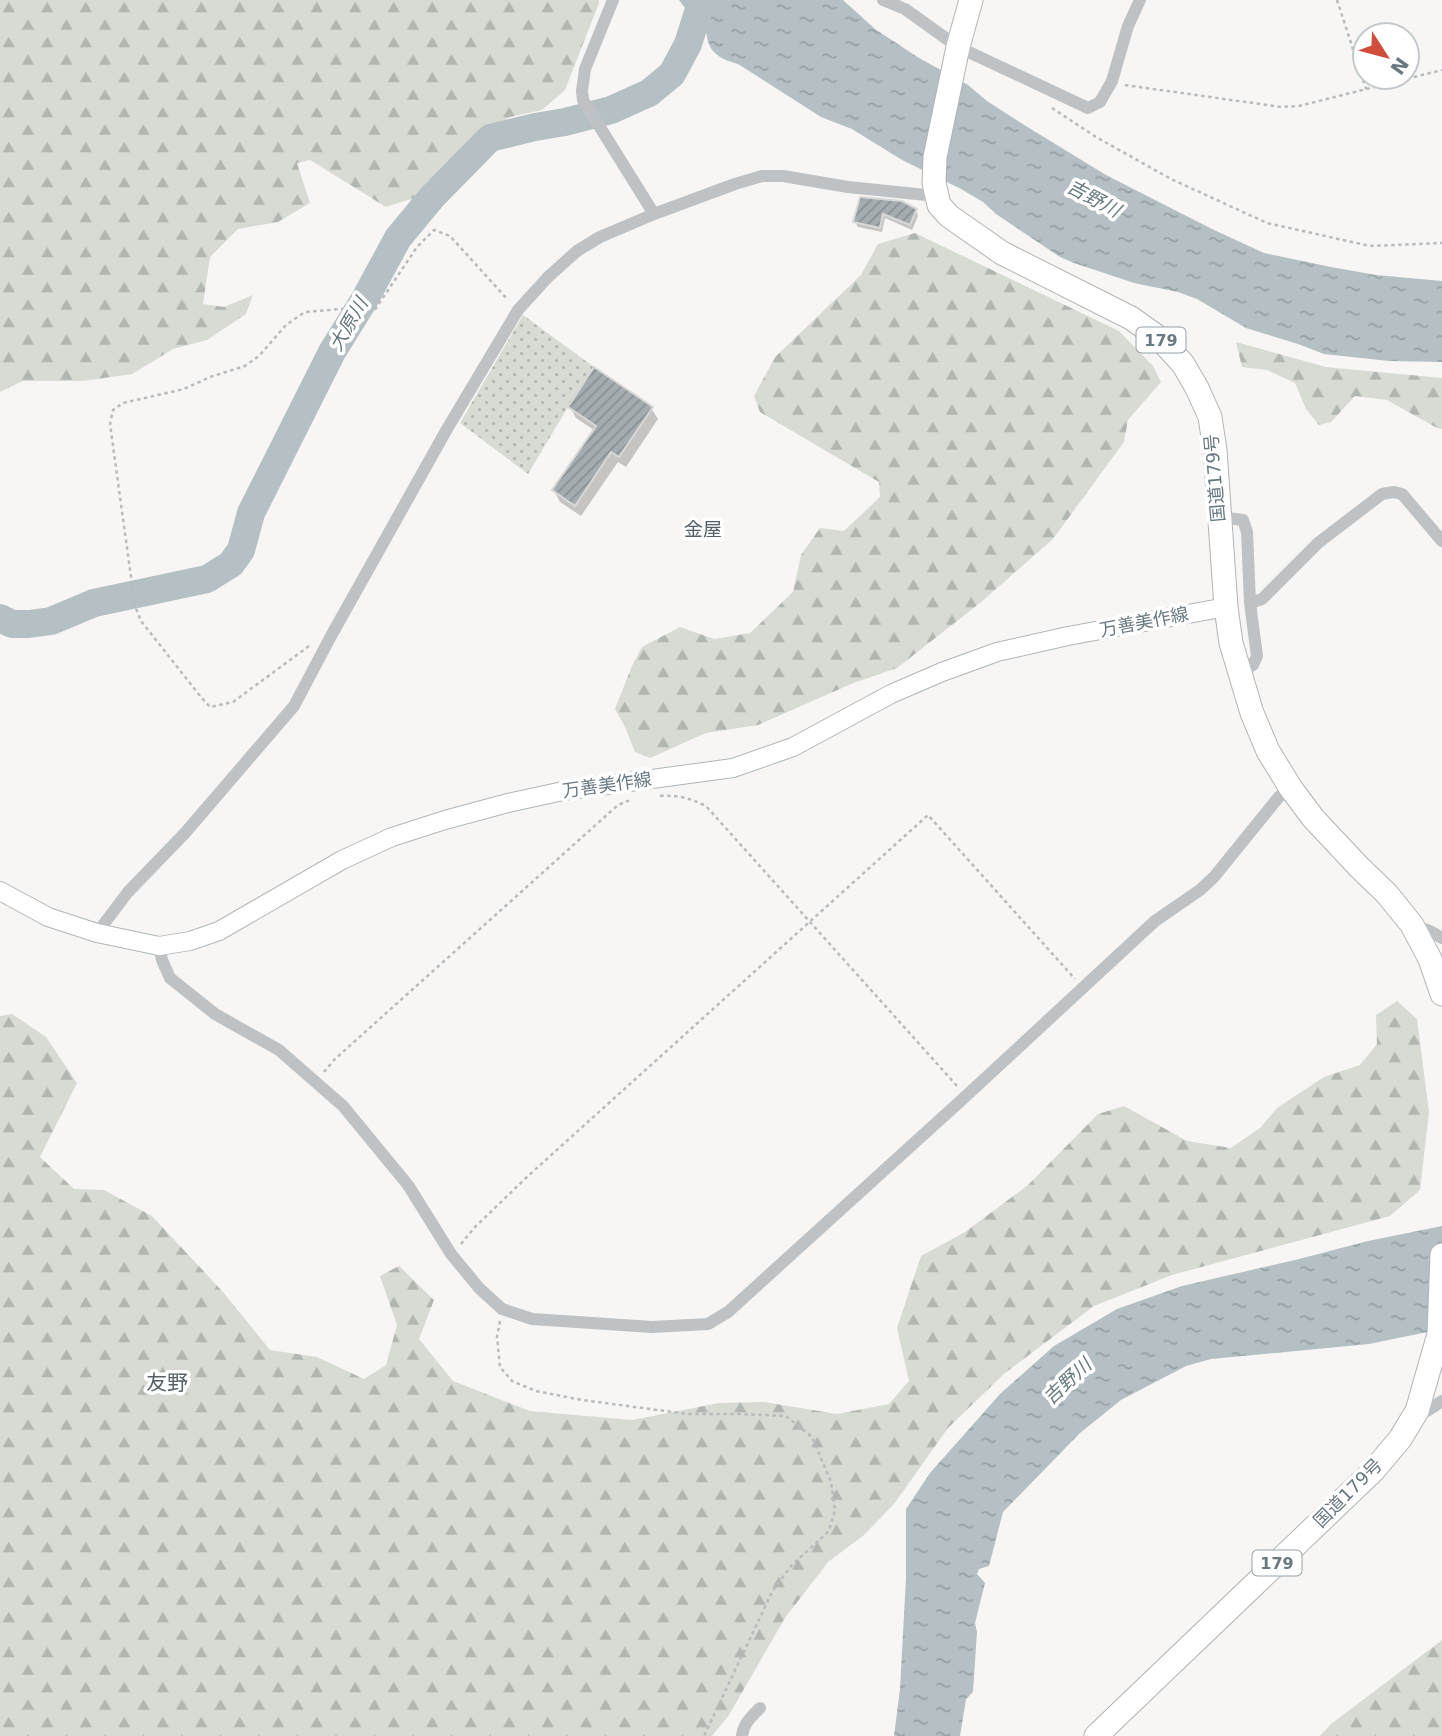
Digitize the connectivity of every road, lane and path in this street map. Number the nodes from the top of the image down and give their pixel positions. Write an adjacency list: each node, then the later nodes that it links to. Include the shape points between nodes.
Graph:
1 (614, 0): 14 (street, via 585,69 583,100)
2 (883, 0): 7 (street, via 905,9)
3 (971, 0): 7 (highway)
4 (1140, 0): 10 (street)
5 (1337, 0): 6 (path)
6 (1351, 43)
7 (958, 47): 10 (street, via 1088,108 1100,102); 13 (highway, via 935,157)
8 (1442, 70): 9 (path)
9 (1421, 75)
10 (1112, 81): 11 (path, via 1281,107)
11 (1358, 91)
12 (1052, 108): 15 (path, via 1171,179 1267,223 1370,246)
13 (935, 190): 14 (street, via 848,187 762,177); 17 (highway, 国道179号 / 179, via 939,205 949,216 1035,271 1131,318 1160,338 1183,364 1210,417)
14 (654, 214): 16 (street, via 577,251)
15 (1442, 243)
16 (518, 310): 21 (street); 21 (path, via 450,236 434,230 417,247 374,311 304,312 245,366 113,410 110,424 135,606 141,621 210,707 233,702 322,637)
17 (1219, 517): 19 (street, via 1243,520); 20 (highway, 国道179号 / 179)
18 (1442, 541): 19 (street, via 1402,494 1382,494 1318,543 1262,599)
19 (1250, 603): 22 (street, via 1257,656 1253,665)
20 (1226, 607): 22 (highway, 国道179号 / 179); 31 (main road, 万善美作線, via 997,652 891,694 793,747 733,768 563,791 445,820 342,860 219,931)
21 (331, 636): 29 (street, via 288,714 186,833 128,892)
22 (1240, 673): 23 (highway, 国道179号 / 179, via 1257,726)
23 (1290, 788): 28 (highway, 国道179号 / 179); 32 (street, via 1214,877 1155,921)
24 (660, 796): 27 (path, via 688,797 706,806)
25 (635, 797): 34 (path, via 618,805 335,1059)
26 (0, 891): 29 (main road, 万善美作線, via 48,917)
27 (810, 921): 32 (path, via 928,815); 35 (path); 36 (path, via 528,1176)
28 (1412, 925): 30 (street); 33 (highway, 国道179号 / 179)
29 (97, 933): 31 (main road, 万善美作線)
30 (1442, 938)
31 (159, 946): 34 (street, via 170,978 215,1014 279,1050)
32 (1083, 988): 35 (street)
33 (1442, 994)
34 (316, 1082): 36 (street, via 343,1106 408,1185)
35 (966, 1096): 38 (street, via 728,1312 708,1324 652,1327 532,1319)
36 (452, 1254): 38 (street)
37 (1442, 1255): 40 (highway, 国道179号 / 179, via 1439,1334)
38 (502, 1309): 42 (path, via 497,1338 500,1367 512,1381 536,1391 688,1414 786,1416 812,1437 831,1482 835,1510 829,1531 773,1590)
39 (1442, 1401): 40 (street, via 1427,1411)
40 (1417, 1411): 44 (highway, 国道179号 / 179, via 1373,1471)
41 (760, 1708): 43 (street)
42 (704, 1736)
43 (742, 1736)
44 (1096, 1736)

